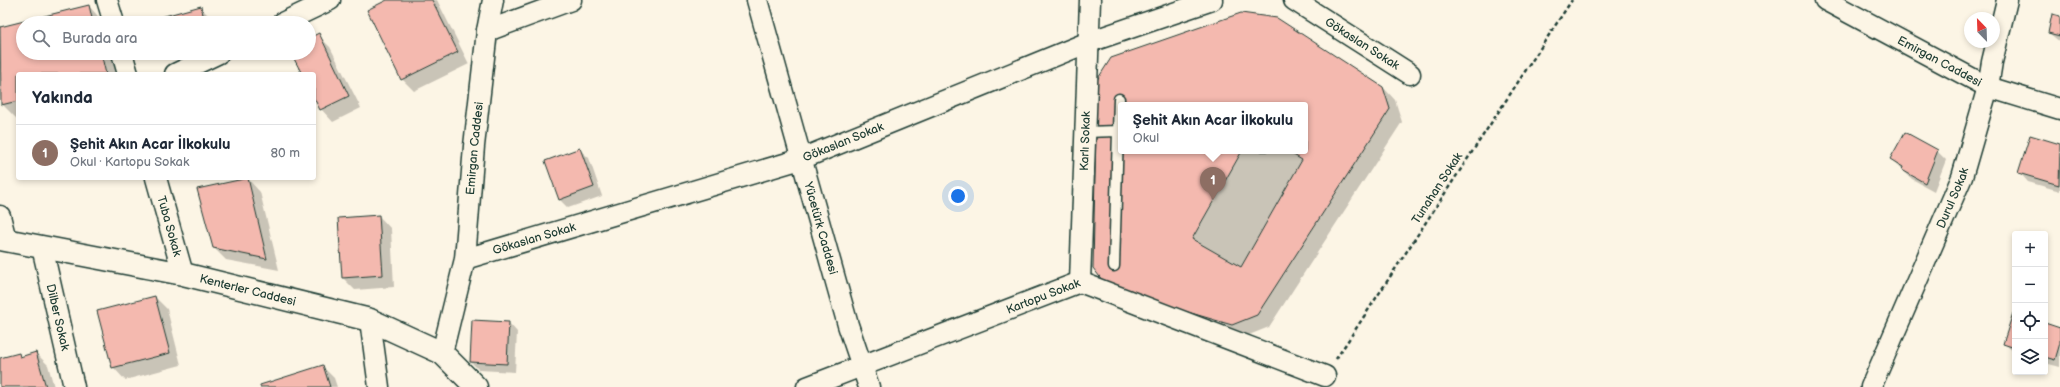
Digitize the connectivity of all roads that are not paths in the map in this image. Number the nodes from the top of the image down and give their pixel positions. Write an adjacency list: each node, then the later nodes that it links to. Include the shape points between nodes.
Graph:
1 (107, 0): 11 (street)
2 (330, 0): 12 (street)
3 (493, 0): 13 (street, Emirgan Caddesi)
4 (571, 0): 13 (street)
5 (757, 0): 26 (street, Yücetürk Caddesi)
6 (1090, 0): 14 (street, Karlı Sokak)
7 (1212, 0): 14 (street, Gökaslan Sokak)
8 (1294, 0): 19 (street, Gökaslan Sokak)
9 (1825, 0): 20 (street, Emirgan Caddesi)
10 (2007, 0): 20 (street, Durul Sokak)
11 (112, 16)
12 (297, 16)
13 (487, 31): 31 (street, Emirgan Caddesi)
14 (1089, 42): 25 (street, Karlı Sokak); 26 (street, Gökaslan Sokak)
15 (124, 60): 17 (street)
16 (204, 60): 18 (street)
17 (127, 72)
18 (179, 72)
19 (1410, 74)
20 (1988, 87): 23 (street, Emirgan Caddesi); 44 (street, Durul Sokak, via 1962,176)
21 (1119, 99): 22 (lane)
22 (1119, 102)
23 (2060, 109)
24 (1118, 131): 25 (lane); 32 (lane)
25 (1085, 132): 34 (street, Karlı Sokak)
26 (801, 159): 31 (street, Gökaslan Sokak); 37 (street, Yücetürk Caddesi)
27 (157, 180): 33 (street, Tuba Sokak)
28 (0, 216): 29 (street)
29 (3, 240): 30 (street, Kenterler Caddesi)
30 (42, 247): 33 (street, Kenterler Caddesi); 39 (street, Dilber Sokak)
31 (465, 259): 36 (street, Emirgan Caddesi)
32 (1114, 266)
33 (183, 274): 35 (street, Kenterler Caddesi)
34 (1080, 282): 37 (street, Kartopu Sokak); 38 (street, Kartopu Sokak)
35 (370, 320): 36 (street, Kenterler Caddesi); 40 (street)
36 (442, 353): 41 (street, Kenterler Caddesi)
37 (862, 367): 42 (street, Kartopu Sokak); 43 (street, Yücetürk Caddesi)
38 (1325, 376)
39 (74, 387)
40 (379, 387)
41 (476, 387)
42 (807, 387)
43 (869, 387)
44 (1871, 387)

